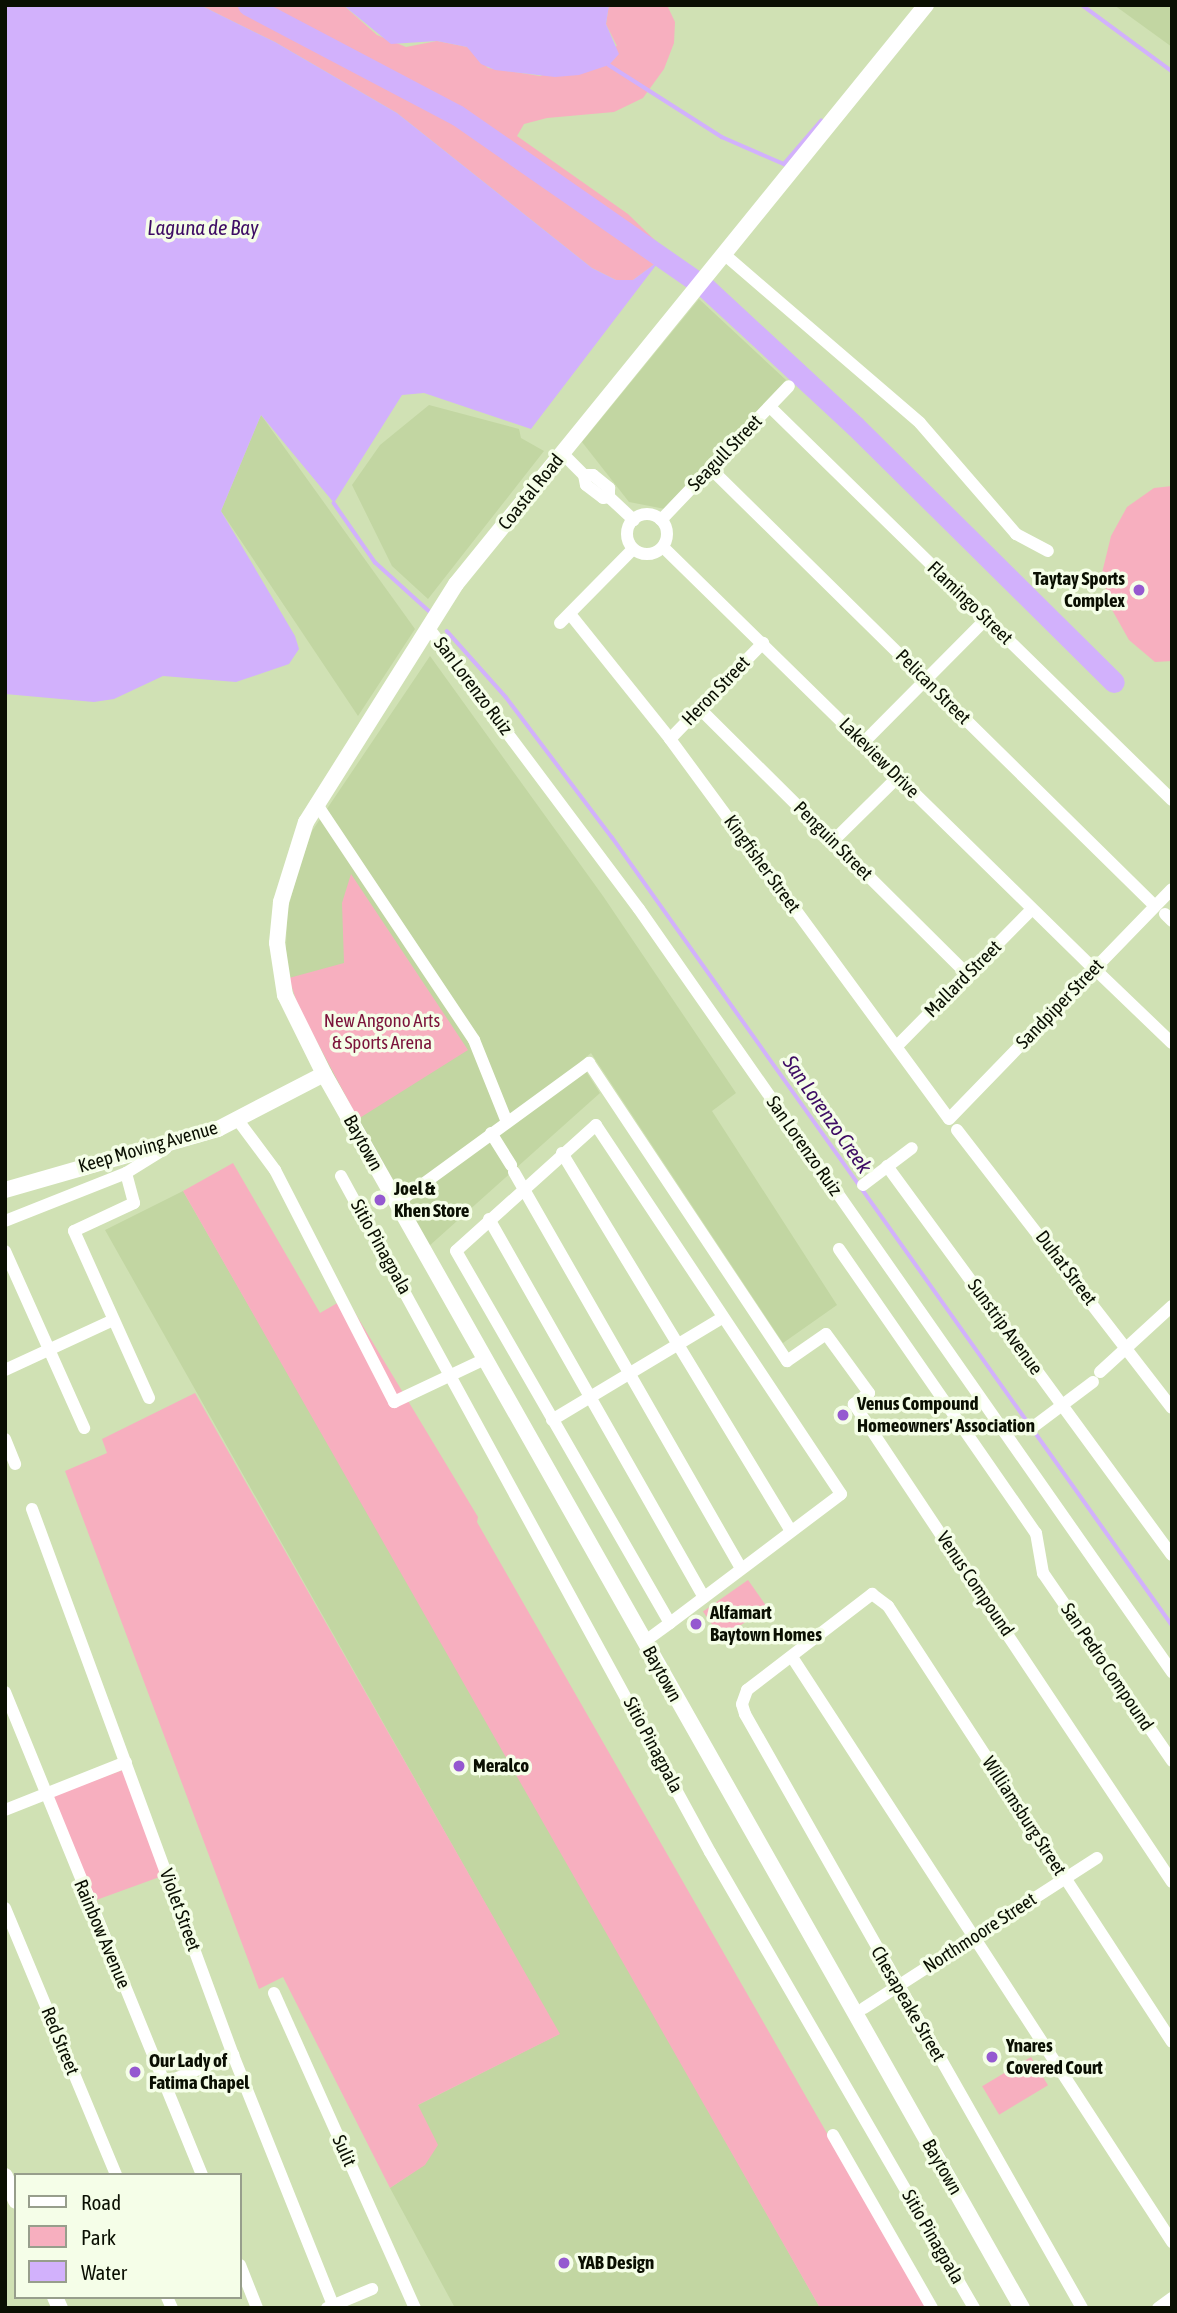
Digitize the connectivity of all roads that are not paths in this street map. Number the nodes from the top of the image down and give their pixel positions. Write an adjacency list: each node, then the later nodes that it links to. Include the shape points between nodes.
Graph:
1 (926, 5): 2 (main road, Coastal Road)
2 (724, 255): 5 (main road, Coastal Road); 11 (street, via 920,423 1016,534)
3 (789, 386): 4 (street, Seagull Street)
4 (769, 407): 6 (street, Seagull Street); 13 (street, Flamingo Street)
5 (562, 453): 7 (street, via 584,475 586,485 603,498 609,497); 15 (main road, Coastal Road, via 456,584)
6 (710, 468): 8 (street, Seagull Street); 17 (street, Pelican Street)
7 (634, 520): 8 (street, via 647,514); 10 (street, via 627,532)
8 (661, 520): 9 (street, via 667,531)
9 (663, 547): 10 (street, via 646,555); 16 (street, Lakeview Drive)
10 (633, 549): 12 (street)
11 (1048, 551)
12 (570, 614): 14 (street); 19 (street, Kingfisher Street)
13 (986, 619): 17 (street); 22 (street, Flamingo Street)
14 (560, 623)
15 (428, 626): 23 (main road, Coastal Road); 80 (street, San Lorenzo Ruiz, via 639,909)
16 (763, 643): 18 (street, Heron Street); 20 (street, Lakeview Drive)
17 (926, 680): 20 (street); 27 (street, Pelican Street)
18 (699, 708): 19 (street, Heron Street); 24 (street, Penguin Street)
19 (670, 739): 32 (street, Kingfisher Street)
20 (863, 743): 21 (street, Lakeview Drive)
21 (898, 777): 24 (street); 26 (street, Lakeview Drive)
22 (1172, 800)
23 (316, 803): 30 (main road, Coastal Road, via 290,861 277,943 285,995); 36 (street, via 474,1040)
24 (833, 841): 29 (street, Penguin Street)
25 (1172, 889): 27 (street, Sandpiper Street)
26 (1030, 911): 28 (street, Lakeview Drive); 29 (street, Mallard Street)
27 (1164, 914): 28 (street, Sandpiper Street)
28 (1097, 972): 31 (street, Lakeview Drive); 35 (street, Sandpiper Street)
29 (967, 974): 32 (street, Mallard Street)
30 (305, 1039): 33 (main road, Baytown)
31 (1172, 1043)
32 (897, 1046): 35 (street, Kingfisher Street)
33 (324, 1074): 34 (main road, Keep Moving Avenue); 48 (main road, Baytown)
34 (237, 1119): 39 (main road, Keep Moving Avenue); 62 (street, via 275,1170 394,1402)
35 (949, 1119)
36 (507, 1122): 38 (street); 88 (street, Venus Compound, via 589,1063 787,1361 826,1334 869,1393 854,1404)
37 (957, 1130): 57 (street, Duhat Street)
38 (491, 1133): 46 (street); 48 (street)
39 (175, 1142): 43 (street); 47 (main road, Keep Moving Avenue)
40 (912, 1148): 42 (street)
41 (562, 1153): 46 (street); 54 (street, via 596,1125); 56 (street)
42 (887, 1166): 45 (street); 65 (street, Sunstrip Avenue)
43 (126, 1172): 50 (street); 55 (street, via 134,1203 74,1231)
44 (341, 1176): 62 (street, Sitio Pinagpala)
45 (863, 1185)
46 (523, 1188): 49 (street); 61 (street)
47 (5, 1190)
48 (397, 1203): 59 (main road, Baytown)
49 (489, 1219): 63 (street); 67 (street, via 456,1251)
50 (5, 1221)
51 (839, 1249): 82 (street, San Pedro Compound, via 1036,1533 1043,1573)
52 (5, 1251): 58 (street)
53 (1172, 1306): 57 (street)
54 (722, 1318): 56 (street); 73 (street, via 841,1494)
55 (113, 1320): 58 (street); 64 (street)
56 (678, 1345): 61 (street); 73 (street)
57 (1127, 1349): 65 (street); 66 (street, Duhat Street)
58 (51, 1350): 60 (street); 69 (street)
59 (485, 1359): 62 (street); 78 (main road, Baytown)
60 (5, 1370)
61 (631, 1373): 63 (street); 75 (street)
62 (453, 1376): 110 (street, Sitio Pinagpala, via 710,1852)
63 (590, 1397): 67 (street); 76 (street)
64 (149, 1398)
65 (1062, 1405): 68 (street); 74 (street, Sunstrip Avenue)
66 (1172, 1408)
67 (552, 1420): 77 (street)
68 (1033, 1427)
69 (84, 1428)
70 (5, 1439): 71 (street)
71 (15, 1464)
72 (32, 1509): 83 (street, Violet Street)
73 (791, 1531): 75 (street)
74 (1172, 1555)
75 (741, 1569): 76 (street)
76 (704, 1597): 77 (street)
77 (670, 1623): 78 (street)
78 (644, 1642): 111 (main road, Baytown)
79 (792, 1657): 87 (street, Williamsburg Street, via 872,1594 888,1606); 90 (street); 91 (street, Chesapeake Street, via 744,1697 745,1714)
80 (1172, 1672)
81 (5, 1692): 84 (street, Rainbow Avenue)
82 (1172, 1761)
83 (126, 1762): 84 (street); 95 (street, Violet Street)
84 (44, 1794): 85 (street); 96 (street, Rainbow Avenue)
85 (5, 1810)
86 (1097, 1858): 87 (street, Northmoore Street)
87 (1065, 1878): 90 (street, Northmoore Street); 94 (street, Williamsburg Street)
88 (1172, 1882)
89 (5, 1908): 98 (street, Red Street)
90 (972, 1938): 91 (street, Northmoore Street); 102 (street)
91 (898, 1987): 93 (street, Northmoore Street); 112 (street, Chesapeake Street)
92 (274, 1993): 108 (street, Sulit)
93 (864, 2008)
94 (1172, 2042)
95 (233, 2055): 96 (street); 106 (street, Violet Street)
96 (165, 2083): 99 (street, Rainbow Avenue)
97 (833, 2136): 109 (street)
98 (115, 2173)
99 (201, 2173)
100 (5, 2176): 101 (main road)
101 (14, 2196)
102 (1172, 2242)
103 (242, 2270): 107 (street)
104 (372, 2289): 106 (street)
105 (1172, 2298): 113 (street)
106 (331, 2307)
107 (257, 2308)
108 (415, 2308)
109 (932, 2308)
110 (974, 2308)
111 (1022, 2308)
112 (1082, 2308)
113 (1158, 2308)

